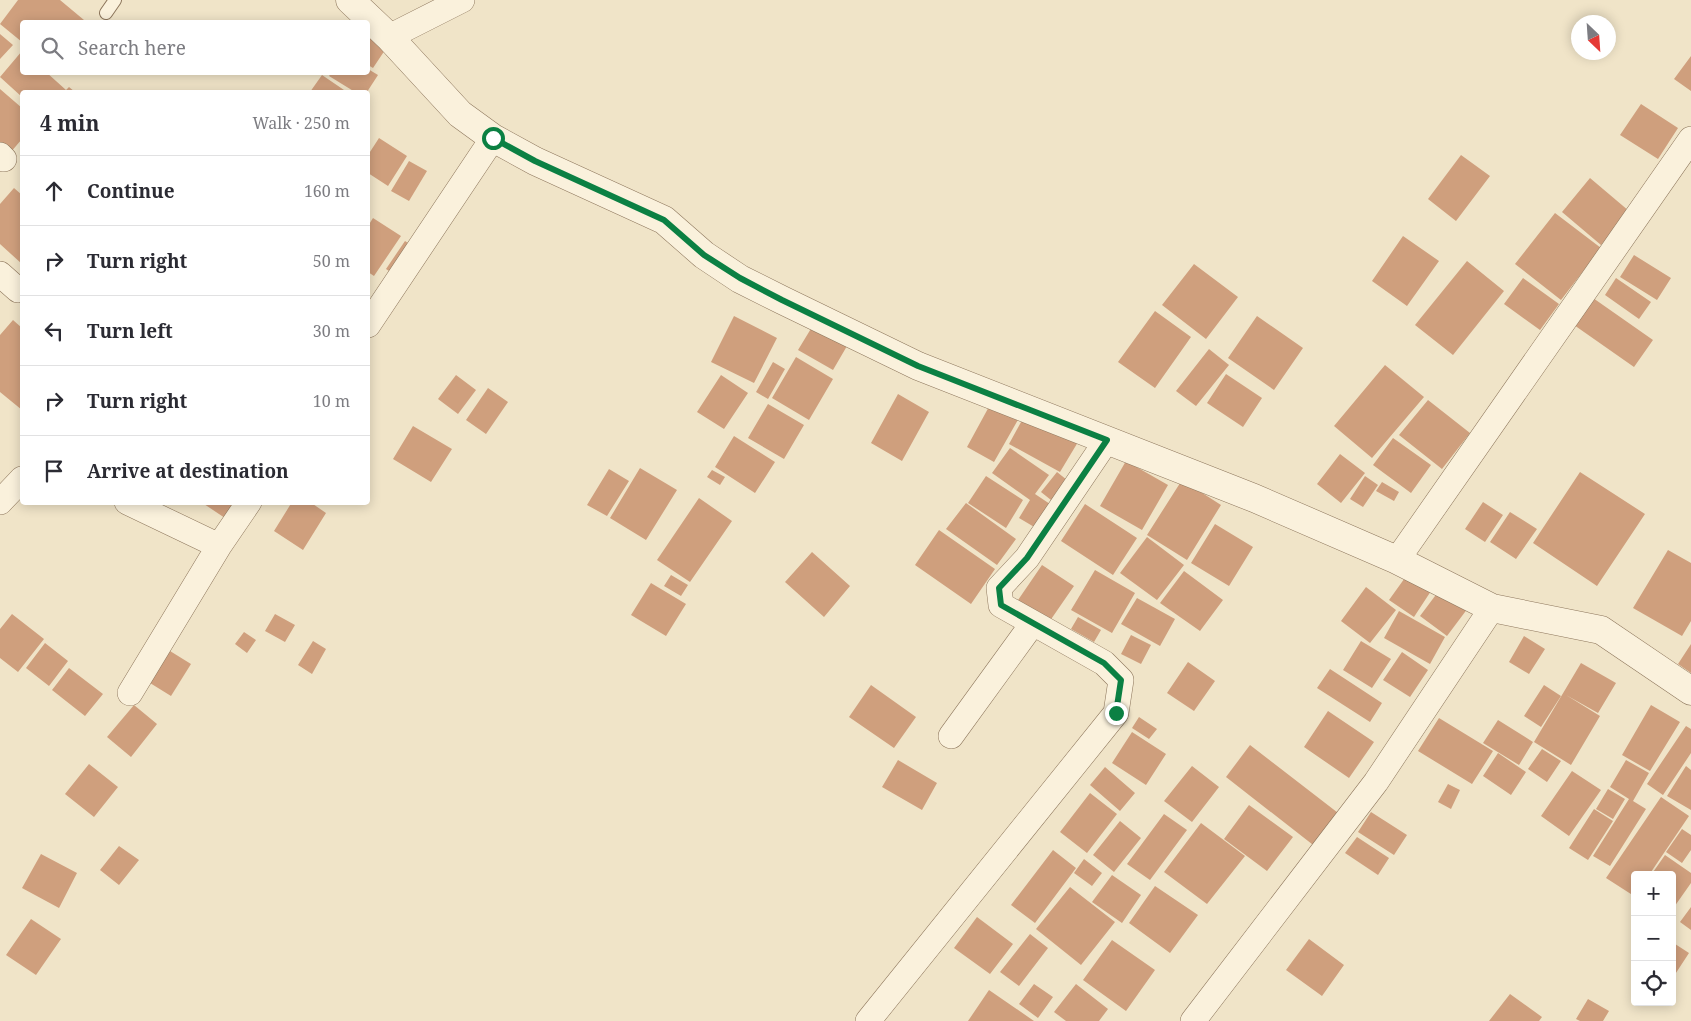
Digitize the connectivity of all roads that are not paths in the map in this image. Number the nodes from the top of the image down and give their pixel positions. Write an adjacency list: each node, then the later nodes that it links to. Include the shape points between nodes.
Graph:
1 (115, 0): 4 (lane)
2 (350, 0): 5 (street)
3 (462, 0): 5 (street)
4 (106, 13)
5 (389, 37): 6 (street, via 460,114)
6 (493, 138): 8 (street); 9 (street, via 535,161 664,220 704,255 782,300 918,366)
7 (1691, 139): 15 (street)
8 (370, 322)
9 (1107, 440): 15 (street); 17 (street, via 1027,558 999,588 1001,605)
10 (20, 482): 11 (street)
11 (0, 502)
12 (133, 505): 14 (street)
13 (247, 505): 14 (street)
14 (219, 546): 19 (street)
15 (1398, 560): 16 (street)
16 (1492, 608): 18 (street, via 1601,630); 22 (street, via 1376,782)
17 (1033, 623): 20 (street); 21 (street, via 1104,663 1121,680 1116,713)
18 (1691, 691)
19 (130, 693)
20 (951, 736)
21 (868, 1021)
22 (1193, 1021)

